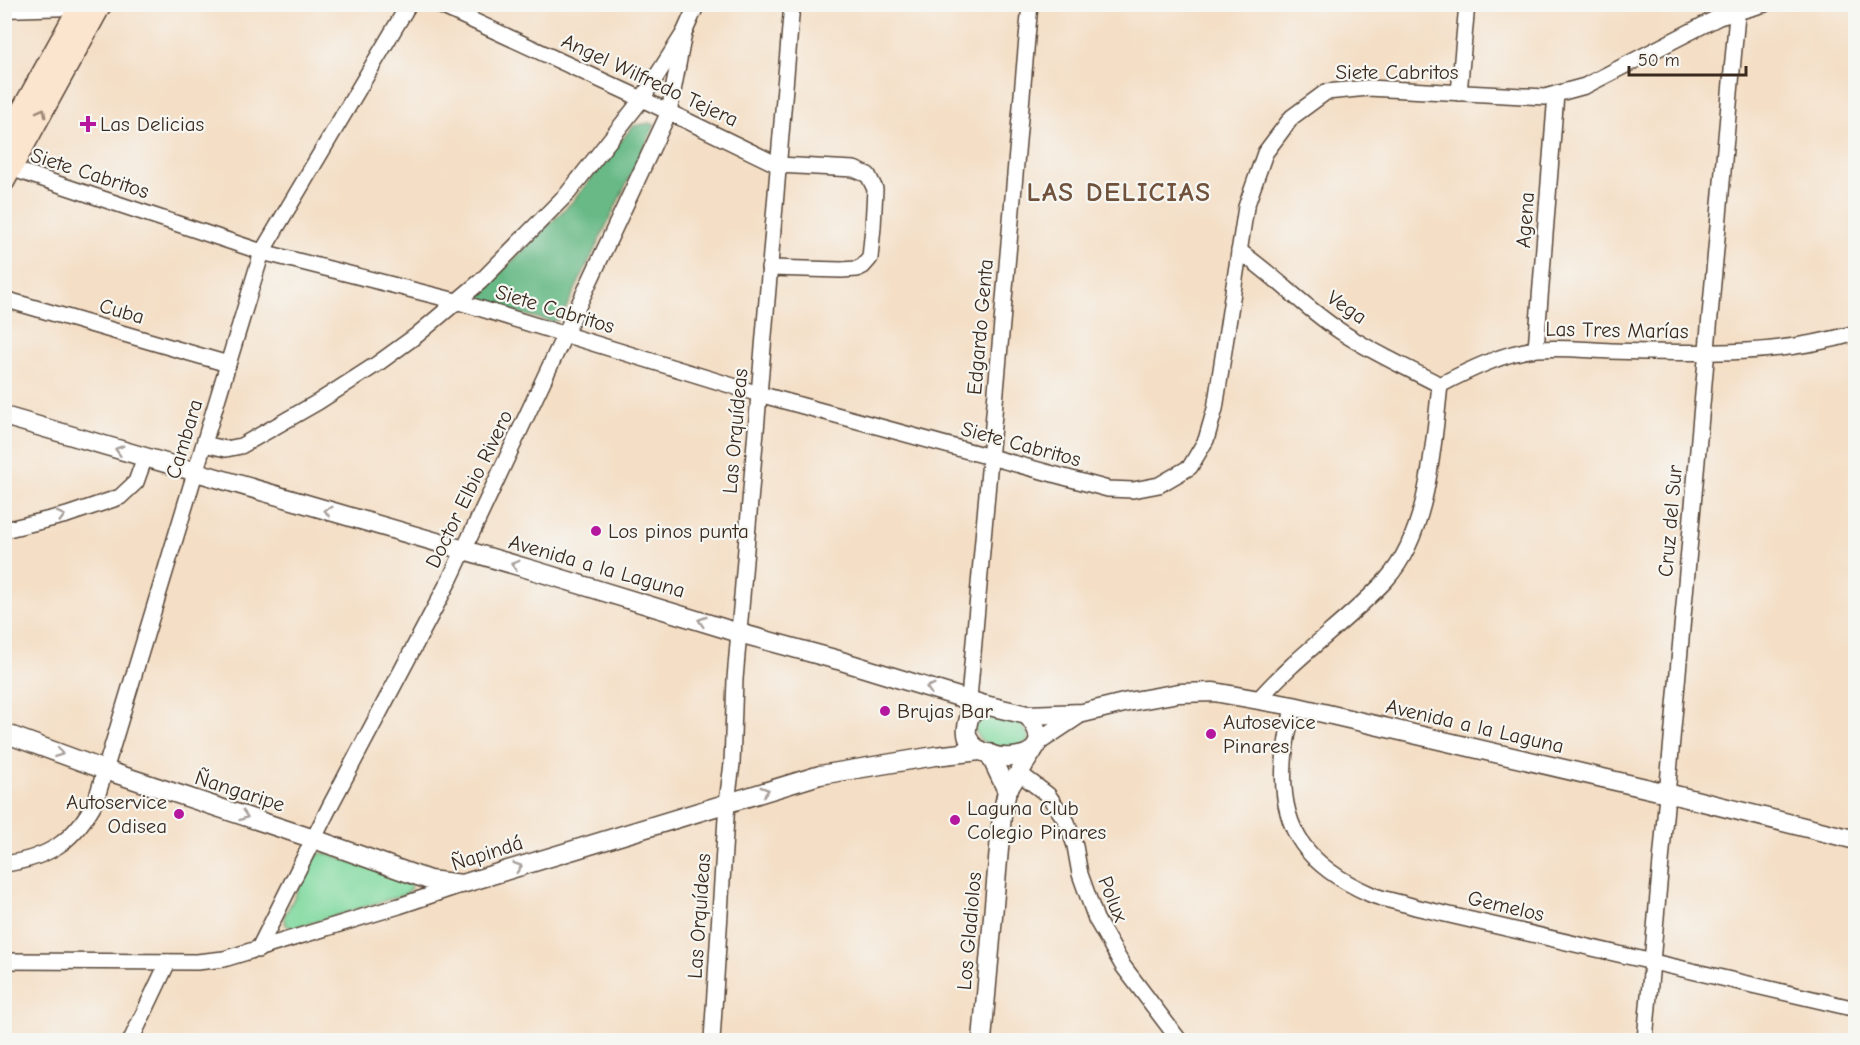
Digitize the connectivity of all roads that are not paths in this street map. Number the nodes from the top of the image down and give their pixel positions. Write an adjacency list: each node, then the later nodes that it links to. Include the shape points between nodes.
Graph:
1 (409, 4): 20 (street, Cambara)
2 (437, 4): 14 (street, Angel Wilfredo Tejera)
3 (697, 4): 11 (street)
4 (792, 4): 17 (street, Las Orquídeas)
5 (1030, 4): 34 (street, Edgardo Genta)
6 (1467, 4): 12 (street)
7 (1765, 4): 9 (street, Siete Cabritos)
8 (4, 8): 10 (street)
9 (1738, 8): 13 (street, Siete Cabritos, via 1585,86); 27 (street, Cruz del Sur)
10 (88, 9): 16 (main road); 18 (main road, one-way to 10)
11 (684, 33): 14 (street); 15 (street, Doctor Elbio Rivero)
12 (1459, 93): 13 (street, Siete Cabritos, via 1545,97); 19 (street, Siete Cabritos, via 1368,88 1326,92 1292,117 1265,153 1246,207)
13 (1556, 94): 26 (street, Agena)
14 (642, 99): 15 (street, Angel Wilfredo Tejera); 23 (street, via 568,193)
15 (669, 112): 17 (street, Angel Wilfredo Tejera); 25 (street, Doctor Elbio Rivero)
16 (4, 143)
17 (778, 165): 21 (street, Las Orquídeas); 21 (street, via 854,169 868,175 874,189 873,227 870,258 857,269)
18 (7, 172): 20 (street, Siete Cabritos)
19 (1239, 251): 29 (street, Vega, via 1338,330); 34 (street, Siete Cabritos, via 1215,409 1206,440 1190,467 1159,485 1108,489)
20 (262, 252): 23 (street, Siete Cabritos); 28 (street, Cambara)
21 (769, 268): 30 (street, Las Orquídeas)
22 (4, 299): 28 (street, Cuba)
23 (456, 301): 25 (street, Siete Cabritos); 32 (street, via 377,364 248,442 226,449)
24 (1856, 333): 27 (street, Las Tres Marías, via 1764,351)
25 (566, 334): 30 (street, Siete Cabritos); 37 (street, Doctor Elbio Rivero)
26 (1536, 349): 27 (street, Las Tres Marías); 29 (street, Las Tres Marías, via 1467,370)
27 (1707, 353): 50 (street, Cruz del Sur)
28 (228, 364): 32 (street, Cambara)
29 (1440, 385): 39 (street, via 1422,507 1408,548 1387,579 1299,657)
30 (759, 394): 34 (street, Siete Cabritos); 38 (street, Las Orquídeas)
31 (4, 416): 33 (street, Avenida a la Laguna, one-way to 31)
32 (204, 444): 35 (street, Cambara)
33 (145, 457): 35 (street, Avenida a la Laguna); 36 (street, one-way to 33, via 120,497 136,482)
34 (990, 458): 40 (street, Edgardo Genta)
35 (196, 472): 37 (street, Avenida a la Laguna, one-way to 35); 47 (street, Cambara)
36 (4, 530)
37 (464, 550): 38 (street, Avenida a la Laguna, one-way to 37); 52 (street, Doctor Elbio Rivero)
38 (739, 633): 40 (street, Avenida a la Laguna, one-way to 38); 51 (street, Las Orquídeas)
39 (1259, 699): 41 (street, Avenida a la Laguna); 42 (street, Avenida a la Laguna, via 1214,692 1179,693)
40 (977, 702): 43 (street); 46 (street, via 967,725 968,737)
41 (1293, 706): 50 (street, Avenida a la Laguna); 57 (street, Gemelos, via 1284,762 1284,796 1292,829 1309,854 1336,875 1371,894 1415,907)
42 (1083, 713): 43 (street, Avenida a la Laguna); 45 (street, Avenida a la Laguna)
43 (1027, 715): 45 (street, via 1035,726)
44 (4, 733): 47 (street, Ñangaripe, one-way to 47)
45 (1036, 746): 46 (street, via 1021,756); 48 (street, Los Gladiolos)
46 (984, 752): 49 (street); 51 (street, Ñapindá, one-way to 46, via 820,775)
47 (105, 770): 52 (street, Ñangaripe, one-way to 52); 54 (street, Cambara, via 96,800 74,834 32,858)
48 (1019, 773): 49 (street, Los Gladiolos); 64 (street, Polux, via 1048,795 1067,822 1096,919 1123,966)
49 (1007, 791): 63 (street, Los Gladiolos, via 994,886)
50 (1667, 793): 53 (street, Avenida a la Laguna); 57 (street, Cruz del Sur)
51 (727, 802): 55 (street, Ñapindá, one-way to 51); 62 (street, Las Orquídeas)
52 (314, 839): 55 (street, Ñangaripe, via 429,880); 56 (street, Doctor Elbio Rivero)
53 (1856, 840)
54 (4, 864)
55 (462, 884): 56 (street, Ñapindá)
56 (258, 950): 59 (street, Ñapindá, via 224,959)
57 (1652, 960): 60 (street, Gemelos); 65 (street, Cruz del Sur)
58 (4, 961): 59 (street, Ñapindá)
59 (168, 962): 61 (street)
60 (1856, 1009)
61 (130, 1041)
62 (712, 1041)
63 (982, 1041)
64 (1179, 1041)
65 (1645, 1041)

